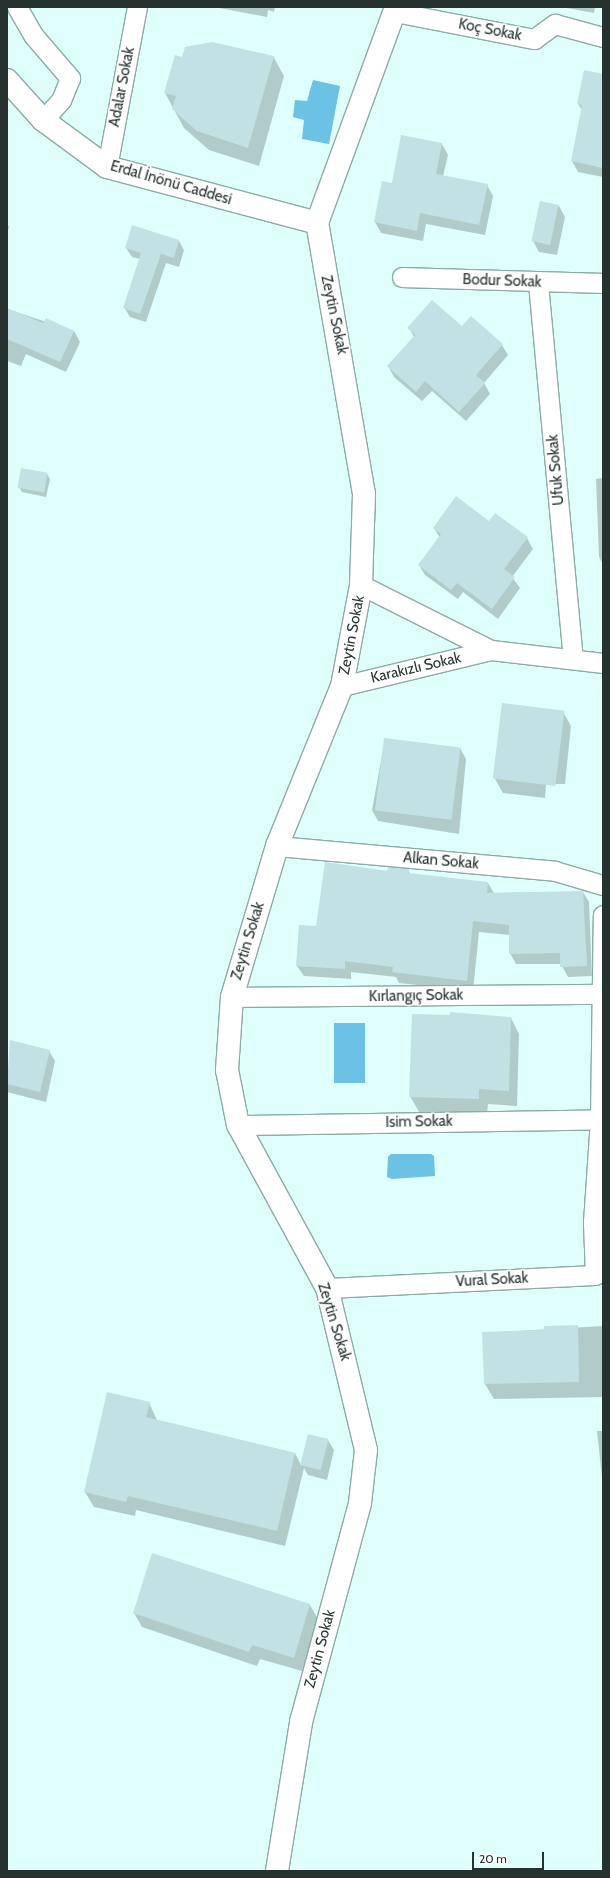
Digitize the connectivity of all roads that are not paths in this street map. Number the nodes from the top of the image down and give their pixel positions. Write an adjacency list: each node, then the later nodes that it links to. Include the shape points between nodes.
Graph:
1 (17, 7): 6 (street, via 33,35 70,78 61,100)
2 (137, 7): 7 (street, Adalar Sokak)
3 (395, 9): 4 (street, Koç Sokak, via 534,39 555,24); 8 (street)
4 (603, 37)
5 (7, 80): 6 (street, Erdal İnönü Caddesi)
6 (43, 120): 7 (street, Erdal İnönü Caddesi)
7 (107, 167): 8 (street, Erdal İnönü Caddesi)
8 (317, 223): 12 (street, Zeytin Sokak, via 364,494)
9 (402, 277): 10 (street, Bodur Sokak)
10 (538, 283): 11 (street, Bodur Sokak); 14 (street, Ufuk Sokak)
11 (603, 283)
12 (362, 585): 13 (street, Karakızlı Sokak); 16 (street, Zeytin Sokak)
13 (491, 650): 14 (street, Karakızlı Sokak); 16 (street, Karakızlı Sokak)
14 (573, 657): 15 (street, Karakızlı Sokak)
15 (603, 663)
16 (342, 686): 17 (street, Zeytin Sokak)
17 (277, 846): 18 (street, Alkan Sokak, via 555,871); 21 (street, Zeytin Sokak)
18 (603, 886)
19 (603, 915): 20 (street)
20 (599, 994): 21 (street, Kırlangıç Sokak); 22 (street)
21 (232, 997): 23 (street, Zeytin Sokak, via 227,1070)
22 (600, 1119): 23 (street, Isim Sokak); 24 (street)
23 (238, 1125): 25 (street, Zeytin Sokak)
24 (598, 1222): 25 (street, Vural Sokak, via 595,1275)
25 (327, 1288): 26 (street, Zeytin Sokak, via 366,1450 360,1503 301,1722)
26 (277, 1871)

